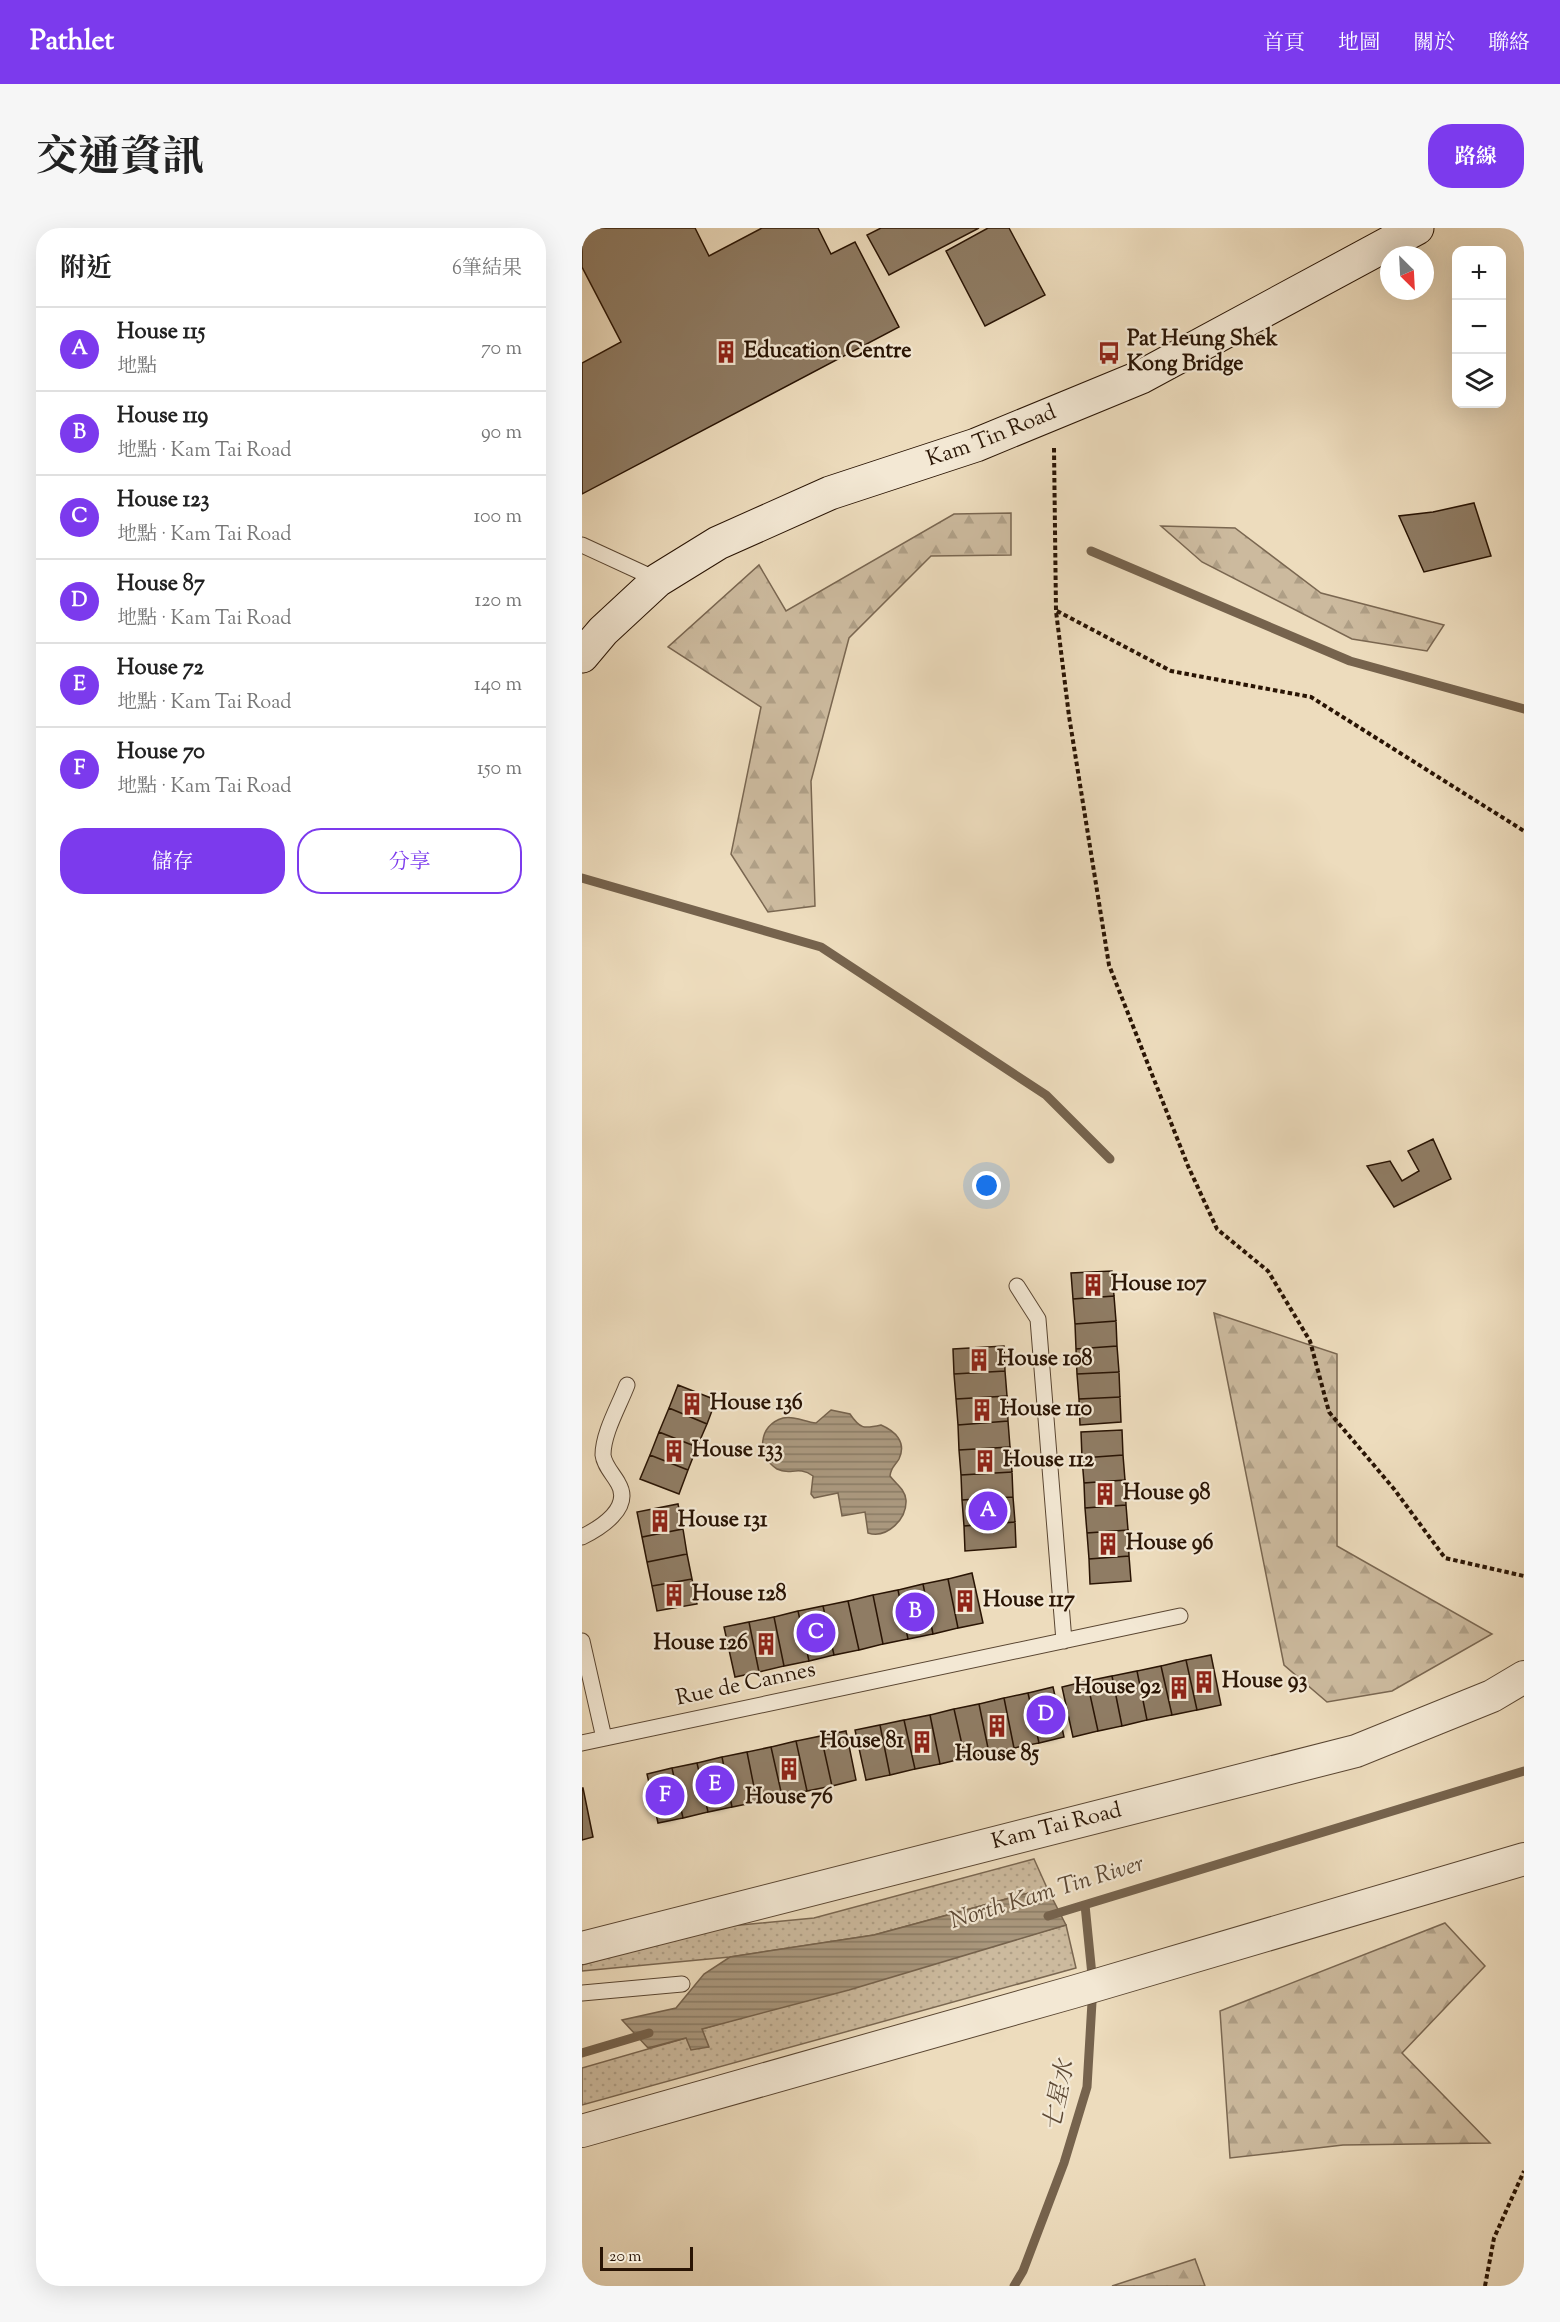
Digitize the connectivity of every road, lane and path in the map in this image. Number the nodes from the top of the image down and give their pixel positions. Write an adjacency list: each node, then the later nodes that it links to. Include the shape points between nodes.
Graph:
1 (1417, 228): 2 (main road, Kam Tin Road, via 1141,377)
2 (1053, 414): 4 (main road, Kam Tin Road, via 976,445 830,493 718,543); 5 (path)
3 (582, 545): 4 (lane)
4 (658, 580): 6 (main road, Kam Tin Road)
5 (1056, 610): 7 (path, via 1171,671 1311,697); 11 (path, via 1109,965 1217,1229 1268,1271 1310,1341 1329,1412 1445,1558)
6 (582, 656)
7 (1524, 831)
8 (1017, 1286): 14 (lane, via 1038,1319)
9 (627, 1385): 10 (lane, via 603,1456 620,1486 621,1501 614,1516)
10 (582, 1537)
11 (1524, 1576)
12 (1180, 1616): 14 (lane, Rue de Cannes)
13 (582, 1641): 16 (lane)
14 (1064, 1641): 16 (lane, Rue de Cannes)
15 (1524, 1677): 19 (street, Kam Tai Road, via 1492,1696 1356,1751)
16 (604, 1738): 17 (lane, Rue de Cannes)
17 (582, 1743)
18 (1524, 1858): 22 (street, via 1073,1992)
19 (582, 1948)
20 (682, 1984): 21 (lane)
21 (582, 1993)
22 (582, 2131)
23 (1524, 2170): 24 (path, via 1494,2238)
24 (1485, 2286)

